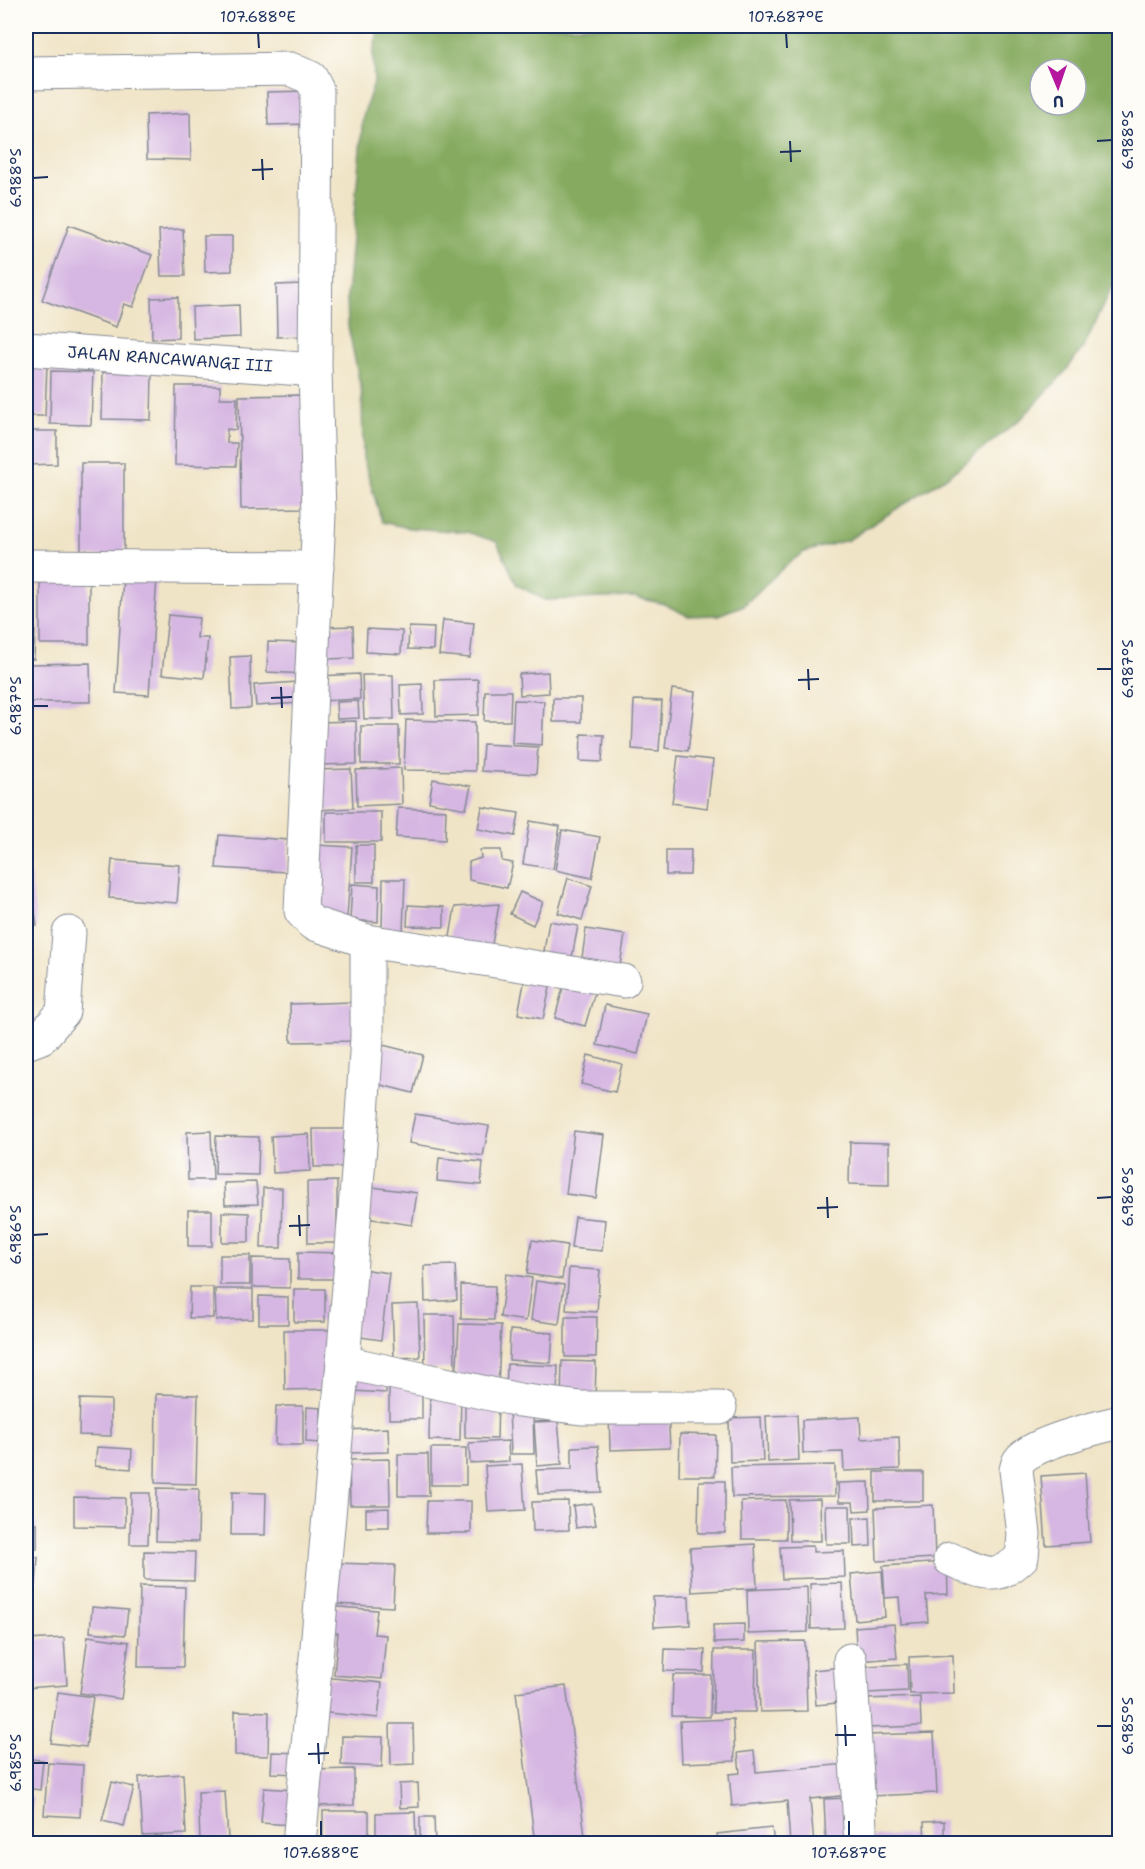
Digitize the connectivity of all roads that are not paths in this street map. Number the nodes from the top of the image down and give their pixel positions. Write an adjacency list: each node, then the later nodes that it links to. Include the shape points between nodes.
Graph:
1 (26, 73): 3 (street, via 291,69 311,78 317,90)
2 (26, 349): 3 (street, JALAN RANCAWANGI III)
3 (315, 370): 5 (street)
4 (26, 566): 5 (street)
5 (317, 568): 7 (street, via 301,910 312,923)
6 (69, 933): 9 (street, via 63,1012 42,1037)
7 (367, 941): 8 (street); 10 (street, via 367,1037)
8 (624, 981)
9 (26, 1043)
10 (342, 1362): 11 (street, via 519,1400 581,1408); 15 (street)
11 (720, 1408)
12 (1119, 1422): 13 (street, via 1048,1443 1019,1461 1016,1470 1024,1534 1022,1557 1010,1569 982,1573)
13 (950, 1559)
14 (850, 1660): 16 (street)
15 (299, 1844)
16 (861, 1844)

